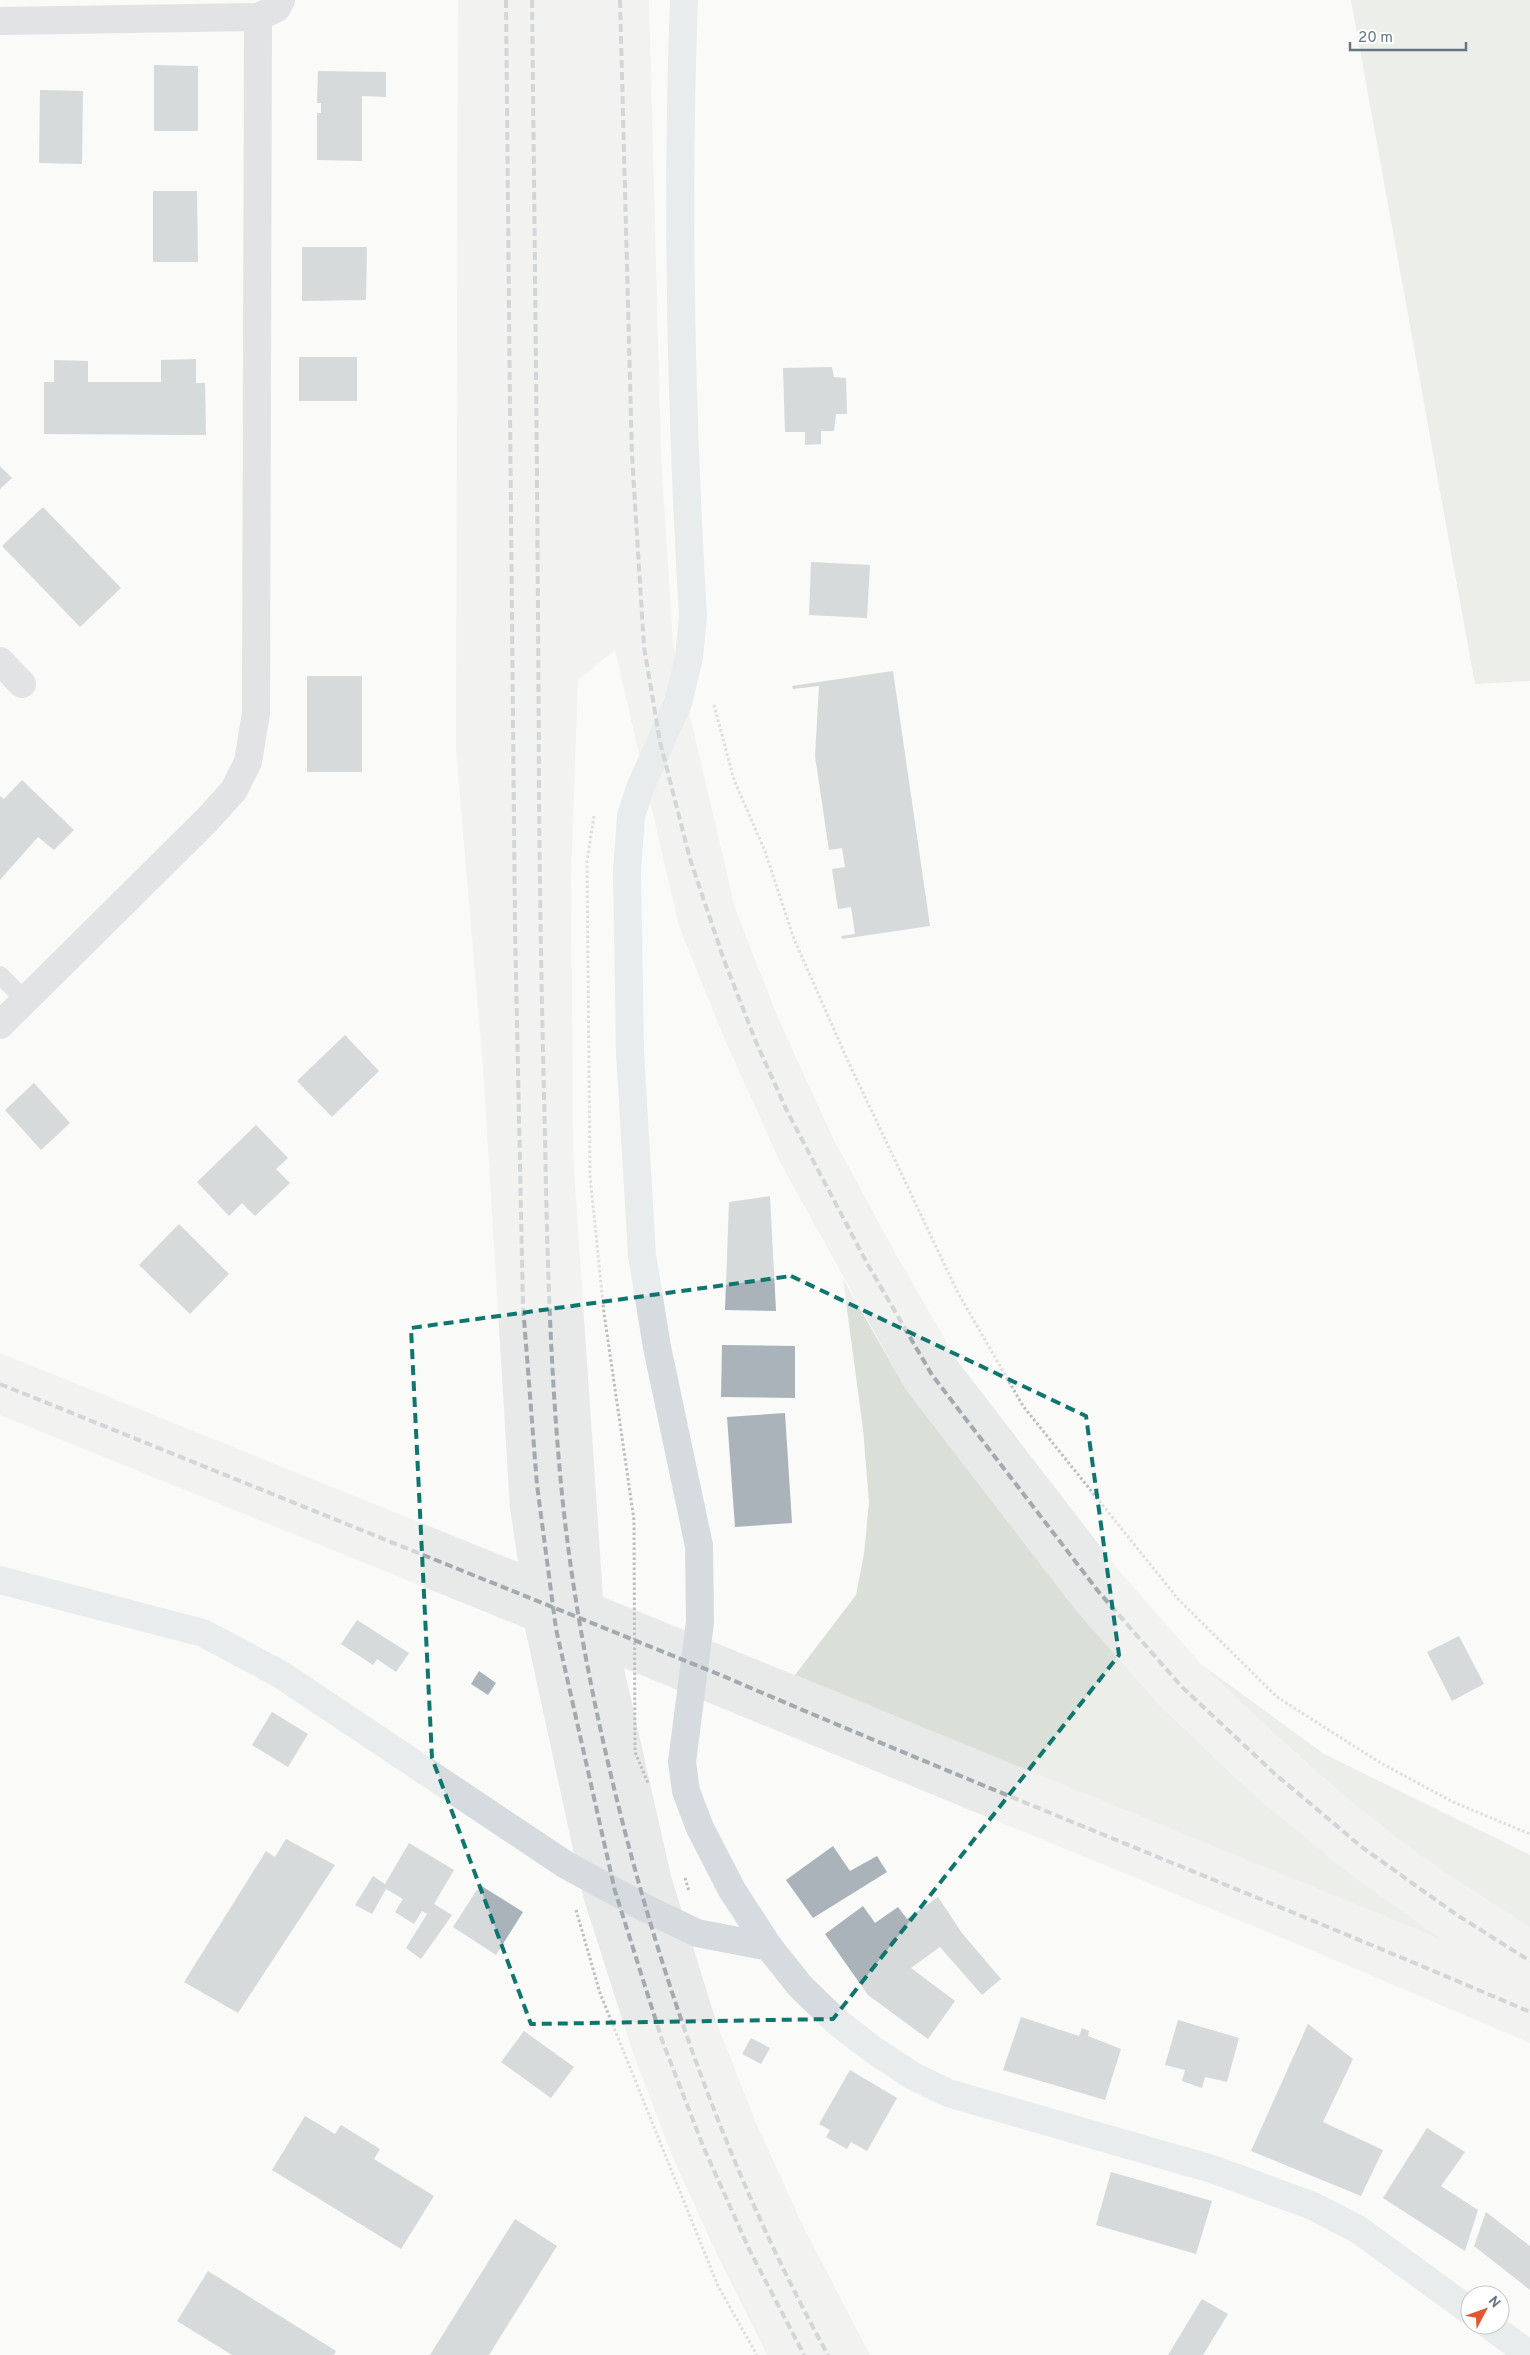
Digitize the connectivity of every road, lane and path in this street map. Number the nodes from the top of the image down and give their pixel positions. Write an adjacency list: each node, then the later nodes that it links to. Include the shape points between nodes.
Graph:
1 (281, 0): 3 (street, via 277,8)
2 (684, 0): 14 (main road, via 679,279 693,618 689,657 678,703 631,816 627,871 630,1052 642,1255 657,1347 698,1546 700,1622 682,1762 686,1791 700,1828 732,1890)
3 (258, 17): 4 (street); 9 (street, via 256,713 248,762 234,790 207,820)
4 (0, 21)
5 (0, 661): 6 (street)
6 (22, 684)
7 (713, 704): 12 (path, via 734,780 765,851 794,939 847,1059 958,1291 1023,1406 1178,1599 1277,1697 1379,1762 1454,1802)
8 (0, 975): 9 (lane)
9 (25, 1000): 10 (street)
10 (0, 1025)
11 (0, 1580): 13 (main road, via 203,1633 280,1674)
12 (1530, 1834)
13 (566, 1865): 14 (main road, via 697,1933); 17 (path, via 570,1891 600,1993 718,2286)
14 (769, 1947): 15 (main road, via 800,1986 836,2022 914,2076 948,2092 1212,2169 1313,2206 1359,2230)
15 (1460, 2304)
16 (1503, 2335): 18 (main road)
17 (757, 2355)
18 (1530, 2355)

